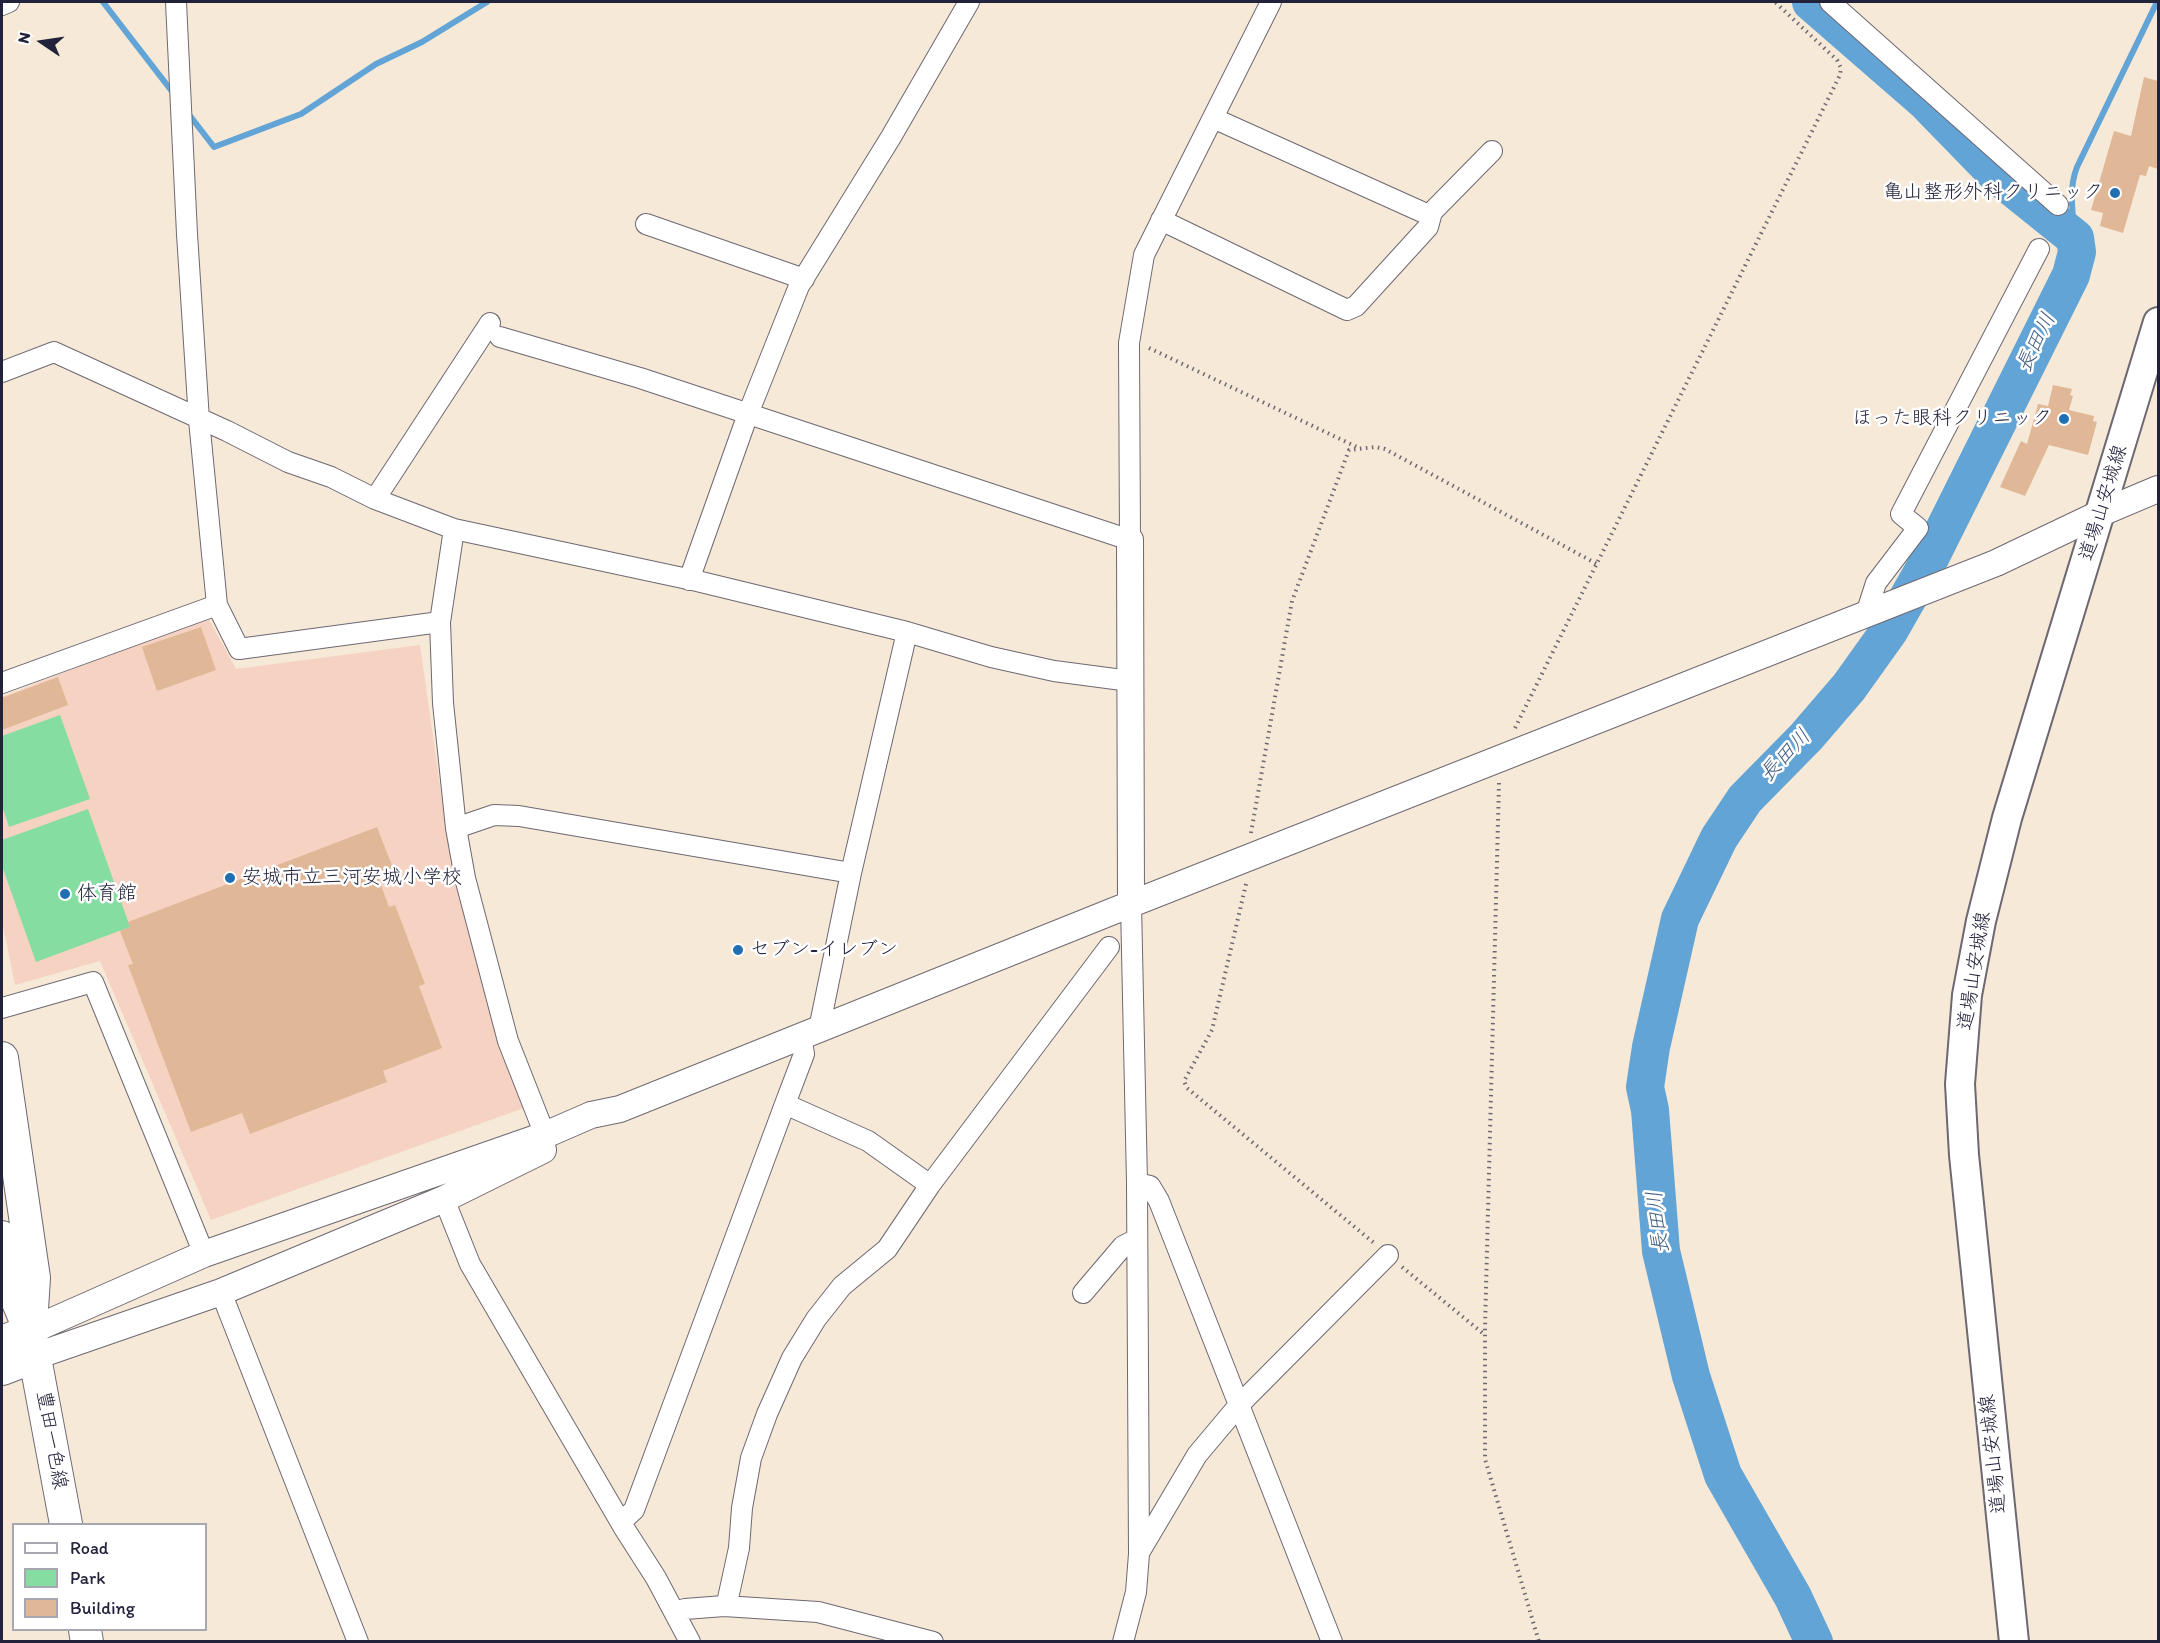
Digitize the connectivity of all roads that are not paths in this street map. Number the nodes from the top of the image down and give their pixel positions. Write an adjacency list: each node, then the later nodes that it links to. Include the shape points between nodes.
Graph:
1 (9, 2): 6 (street)
2 (176, 2): 18 (street)
3 (969, 2): 14 (street)
4 (1271, 2): 7 (street)
5 (1830, 2): 9 (street)
6 (2, 5)
7 (1213, 118): 10 (street); 11 (street)
8 (1492, 151): 10 (street)
9 (2058, 205)
10 (1431, 216): 11 (street, via 1428,227 1356,306 1347,310)
11 (1161, 220): 23 (street, via 1144,255 1130,338)
12 (646, 224): 14 (street)
13 (2039, 249): 26 (street, via 1901,514 1918,528 1876,583)
14 (804, 279): 17 (street)
15 (2158, 322): 21 (main road, 道場山安城線)
16 (2, 372): 18 (street, via 54,352)
17 (748, 414): 20 (street, via 495,330); 23 (street); 24 (street)
18 (199, 420): 20 (street); 25 (street)
19 (2158, 489): 21 (street)
20 (375, 499): 22 (street)
21 (2101, 513): 26 (street, via 1996,563); 64 (main road, 道場山安城線, via 2007,818 1981,921 1967,995 1962,1053 1964,1155)
22 (454, 529): 24 (street); 27 (street)
23 (1130, 540): 29 (street)
24 (689, 580): 28 (street)
25 (217, 605): 27 (street, via 239,649); 30 (street)
26 (1866, 614): 33 (street)
27 (440, 622): 31 (street, via 443,703)
28 (907, 632): 29 (street, via 1054,671); 32 (street)
29 (1130, 681): 33 (street)
30 (2, 683)
31 (456, 828): 32 (street, via 494,815 519,816); 40 (street, via 507,1041)
32 (850, 873): 36 (street)
33 (1131, 904): 36 (street); 41 (street)
34 (1109, 947): 42 (street)
35 (2, 1008): 46 (street, via 93,982)
36 (810, 1032): 38 (street); 39 (street)
37 (2, 1058): 51 (main road, via 34,1278)
38 (785, 1104): 42 (street, via 868,1141); 54 (street, via 634,1510)
39 (620, 1109): 40 (street, via 591,1115); 43 (street, via 598,1125)
40 (545, 1135): 46 (street)
41 (1137, 1183): 45 (street); 53 (street, via 1150,1186 1159,1201)
42 (930, 1185): 57 (street, via 887,1249 843,1286 792,1358 751,1458 739,1548)
43 (444, 1199): 48 (street); 54 (street, via 470,1264)
44 (2, 1237): 51 (main road, via 10,1283)
45 (1137, 1239): 49 (street, via 1123,1246); 56 (street)
46 (204, 1254): 51 (street)
47 (1388, 1254): 53 (street)
48 (221, 1292): 51 (street); 59 (street)
49 (1083, 1293)
50 (2, 1342): 51 (main road)
51 (33, 1343): 52 (main road); 55 (main road, 豊田一色線)
52 (2, 1369)
53 (1239, 1406): 56 (street, via 1197,1455); 63 (street)
54 (621, 1522): 58 (street)
55 (66, 1523)
56 (1139, 1554): 62 (street, via 1136,1592)
57 (724, 1606): 58 (street); 61 (street, via 818,1612)
58 (674, 1612): 60 (street)
59 (358, 1641)
60 (690, 1641)
61 (933, 1641)
62 (1123, 1641)
63 (1332, 1641)
64 (2014, 1641)

